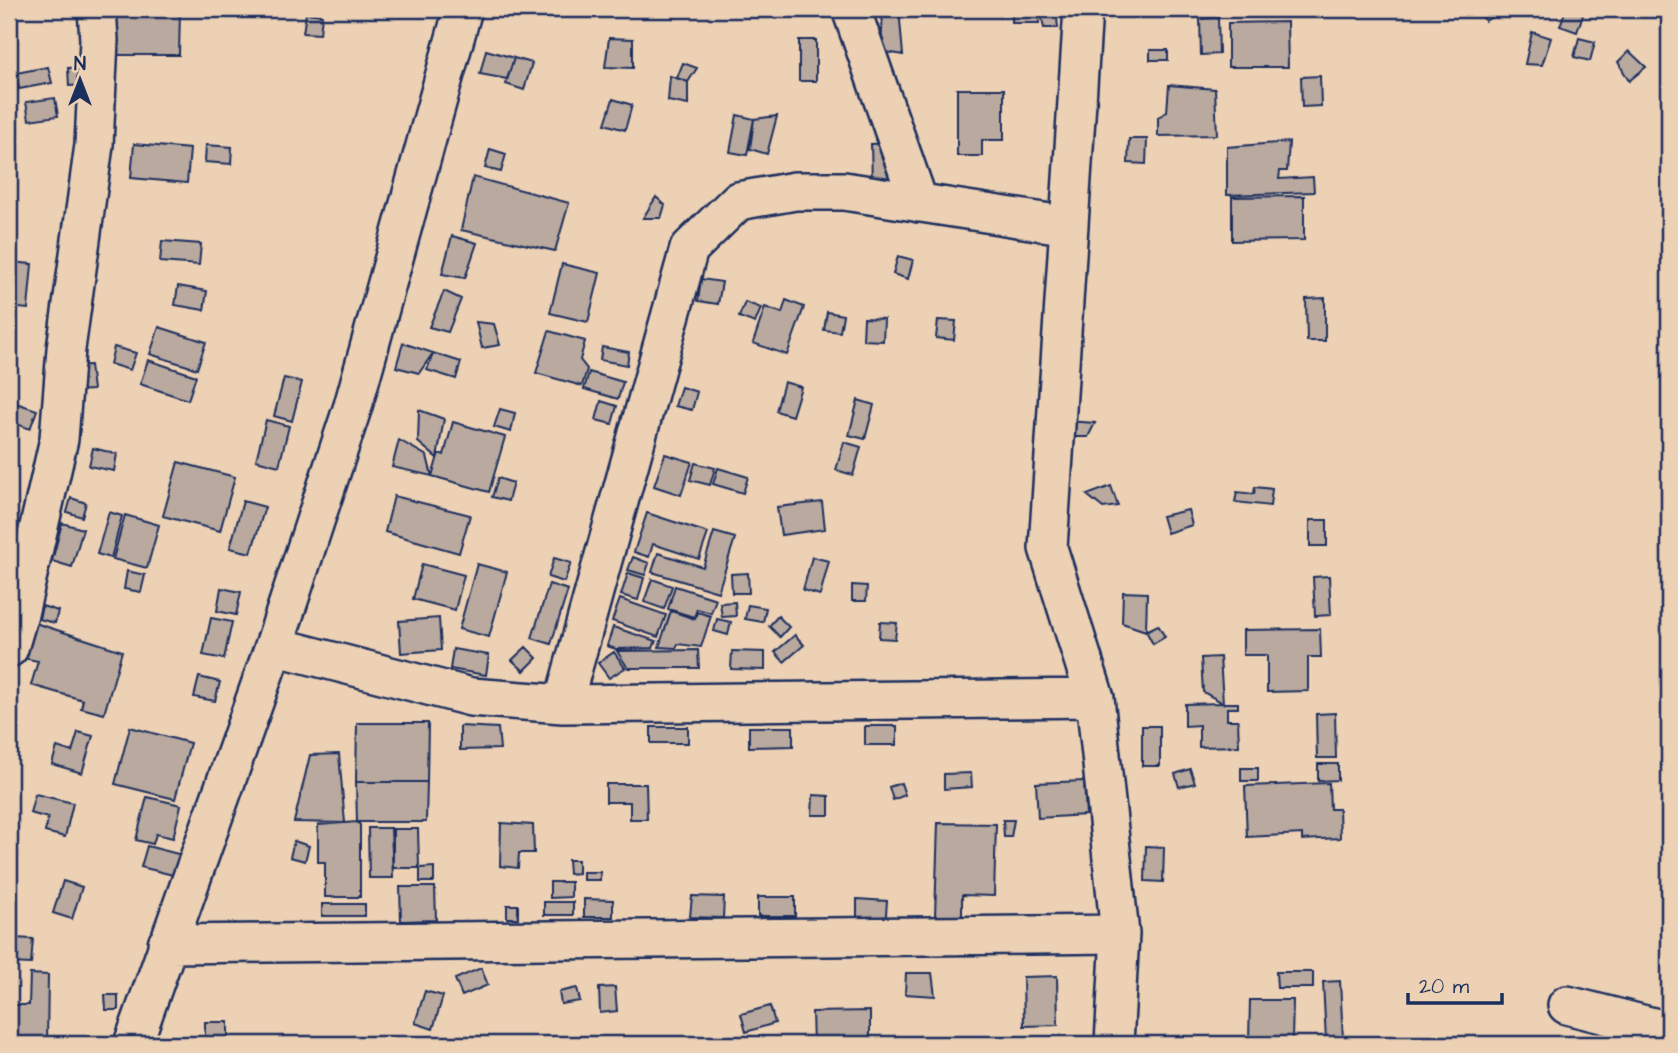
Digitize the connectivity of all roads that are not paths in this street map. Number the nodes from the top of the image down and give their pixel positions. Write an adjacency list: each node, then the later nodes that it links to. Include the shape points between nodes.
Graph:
1 (97, 9): 8 (street, via 94,145 66,349 59,439)
2 (463, 9): 7 (street, via 353,406)
3 (850, 9): 5 (street)
4 (1083, 9): 6 (street)
5 (919, 203): 6 (street); 10 (street, via 844,191 795,191 738,201 689,249)
6 (1069, 226): 9 (street, via 1048,548)
7 (274, 646): 10 (street, via 471,697); 12 (street)
8 (9, 648)
9 (1095, 698): 10 (street); 11 (street)
10 (564, 704)
11 (1120, 934): 12 (street); 16 (street)
12 (167, 944): 15 (street)
13 (1567, 1005): 14 (street)
14 (1669, 1031)
15 (133, 1044)
16 (1114, 1044)

